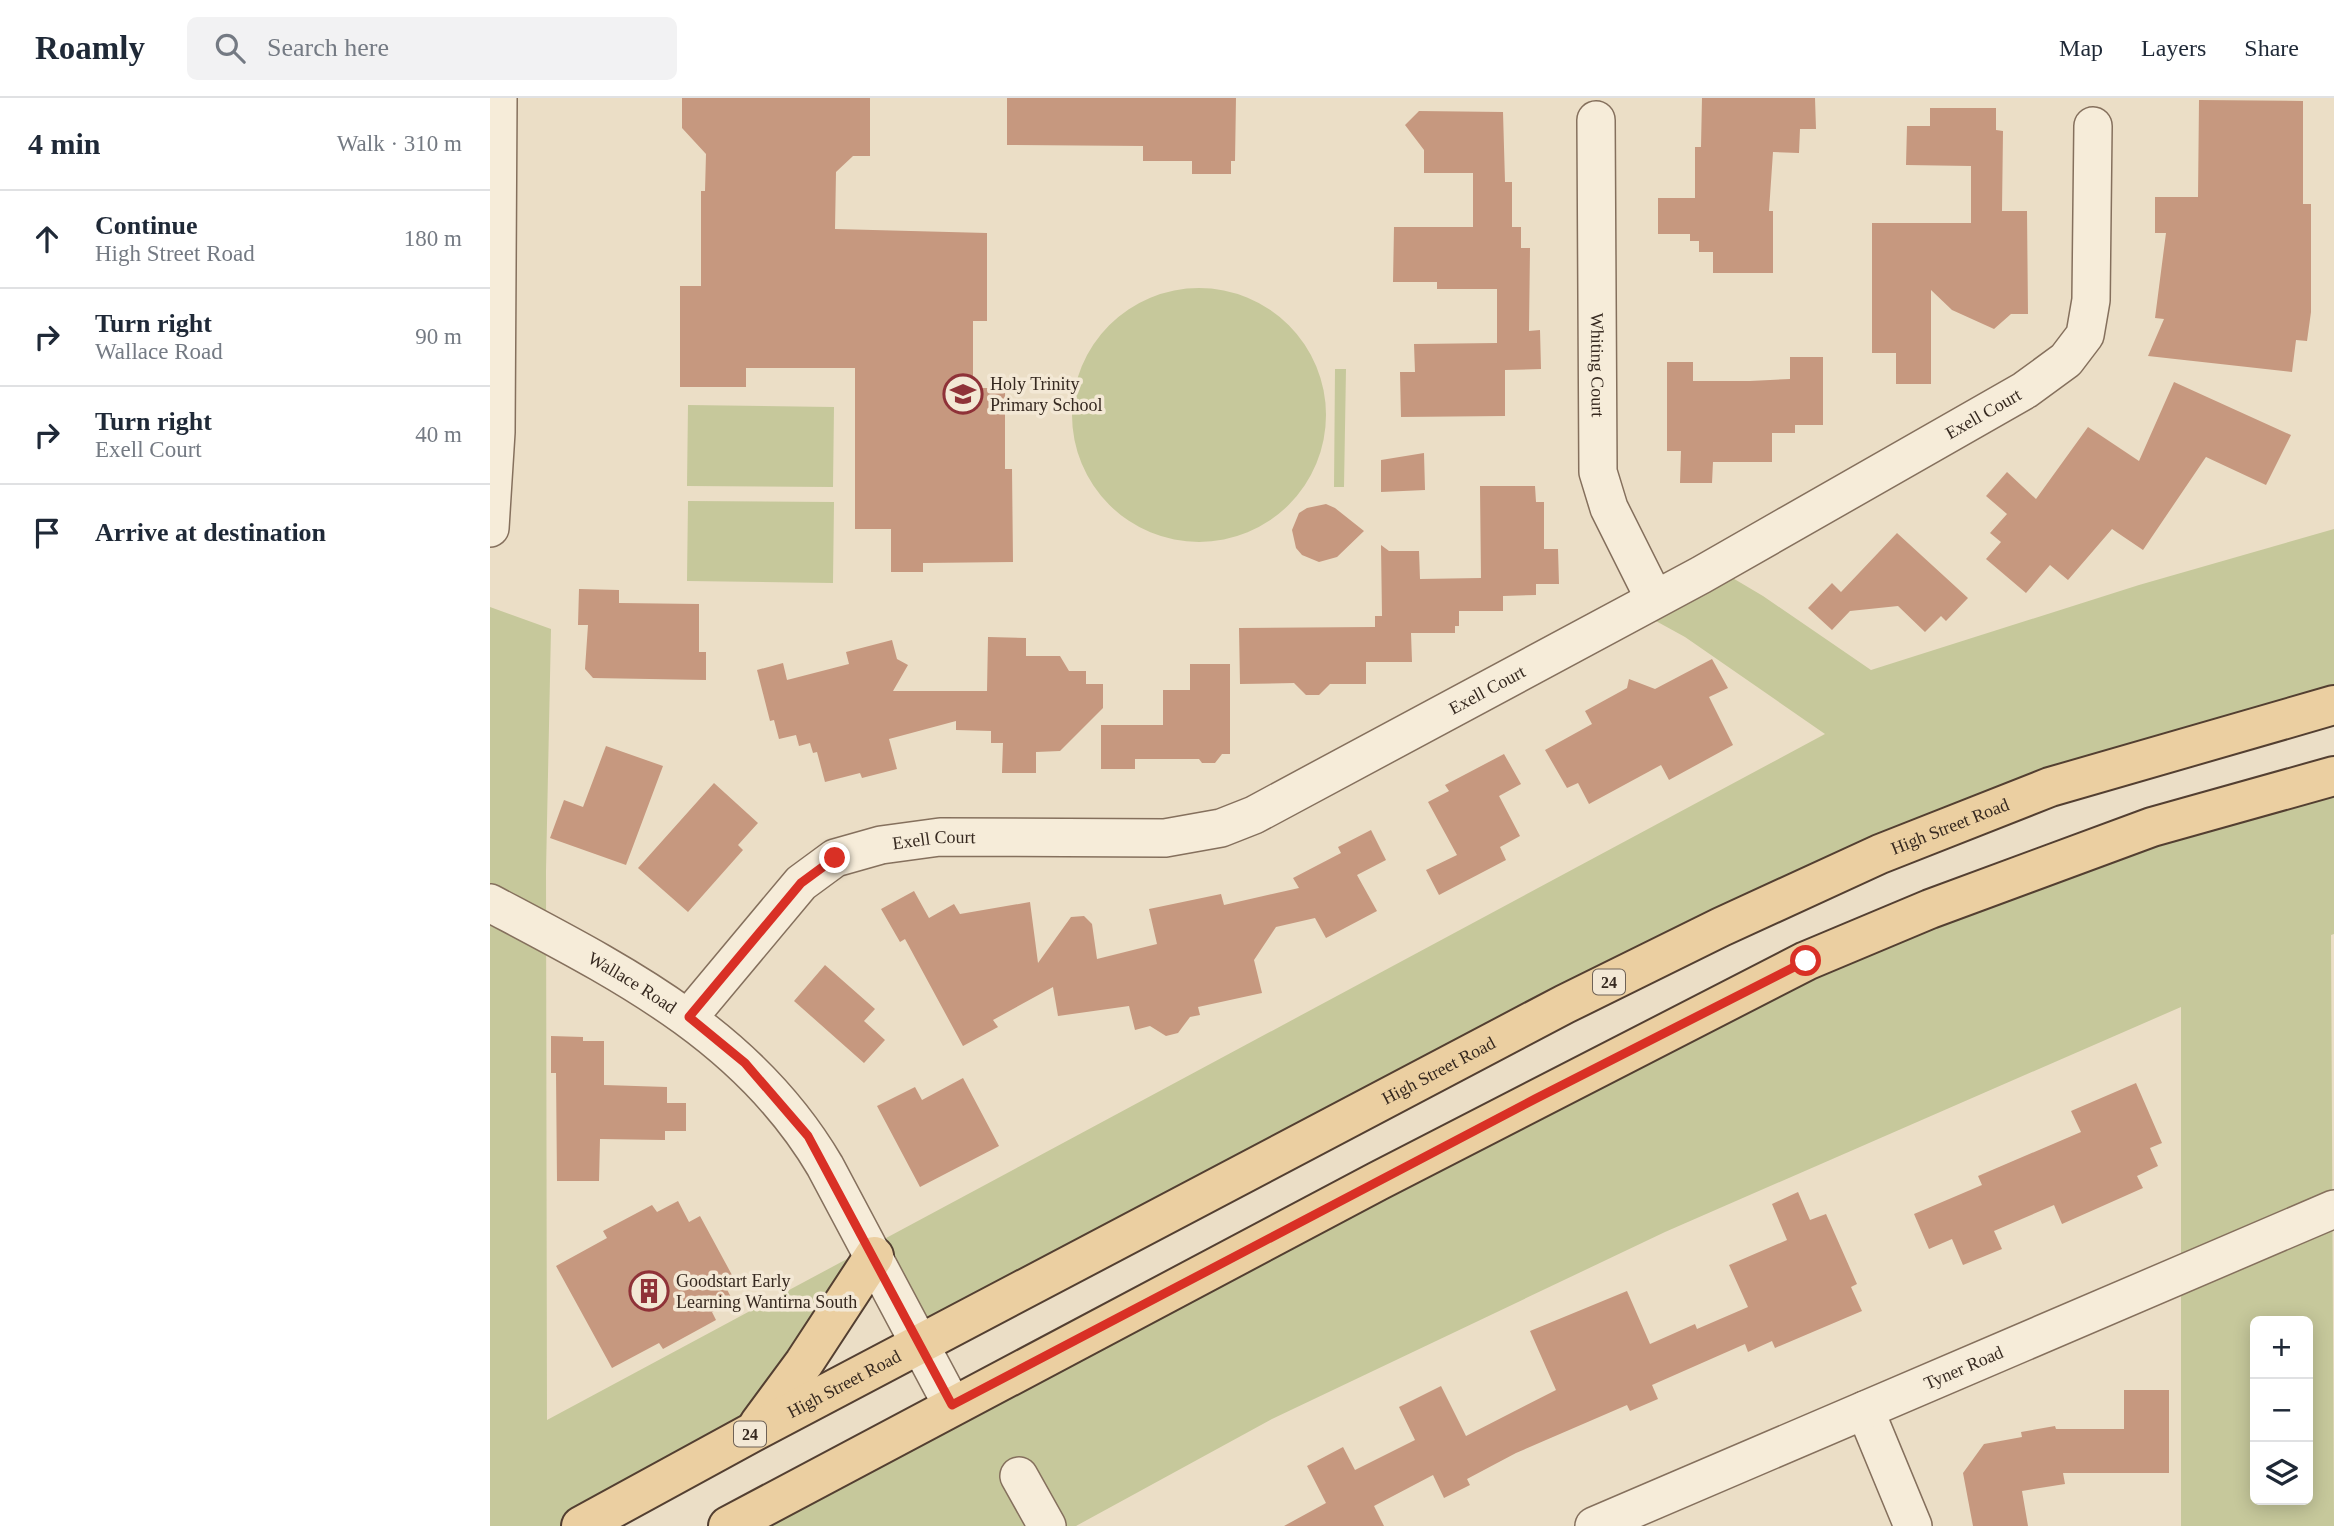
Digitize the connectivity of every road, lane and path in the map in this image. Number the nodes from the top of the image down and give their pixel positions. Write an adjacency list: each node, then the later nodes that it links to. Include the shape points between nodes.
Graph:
1 (498, 98): 4 (street, via 496,445)
2 (1596, 120): 5 (street, Whiting Court, via 1598,472 1609,508)
3 (2093, 126): 5 (street, Exell Court, via 2091,300 2085,334 2066,360 2025,390)
4 (490, 528)
5 (1654, 598): 9 (street, Exell Court, via 1254,815 1221,828 1165,838 940,837 881,845 835,858 801,883)
6 (2334, 705): 12 (main road, High Street Road / 24, via 2050,787 1880,854 1565,1004)
7 (2334, 776): 13 (main road, via 2152,827 1930,909 1806,961)
8 (490, 903): 9 (street, Wallace Road)
9 (689, 1017): 11 (street, Wallace Road, via 745,1063 788,1110 820,1156)
10 (2334, 1209): 14 (street, Tyner Road)
11 (874, 1256): 12 (street, Wallace Road); 15 (main road)
12 (921, 1346): 13 (street, Wallace Road); 15 (main road, High Street Road / 24)
13 (952, 1405): 18 (main road)
14 (1865, 1410): 20 (street, Tyner Road); 21 (street)
15 (753, 1432): 17 (main road, High Street Road / 24)
16 (1019, 1476): 19 (street)
17 (581, 1526)
18 (728, 1526)
19 (1047, 1526)
20 (1594, 1526)
21 (1913, 1526)

